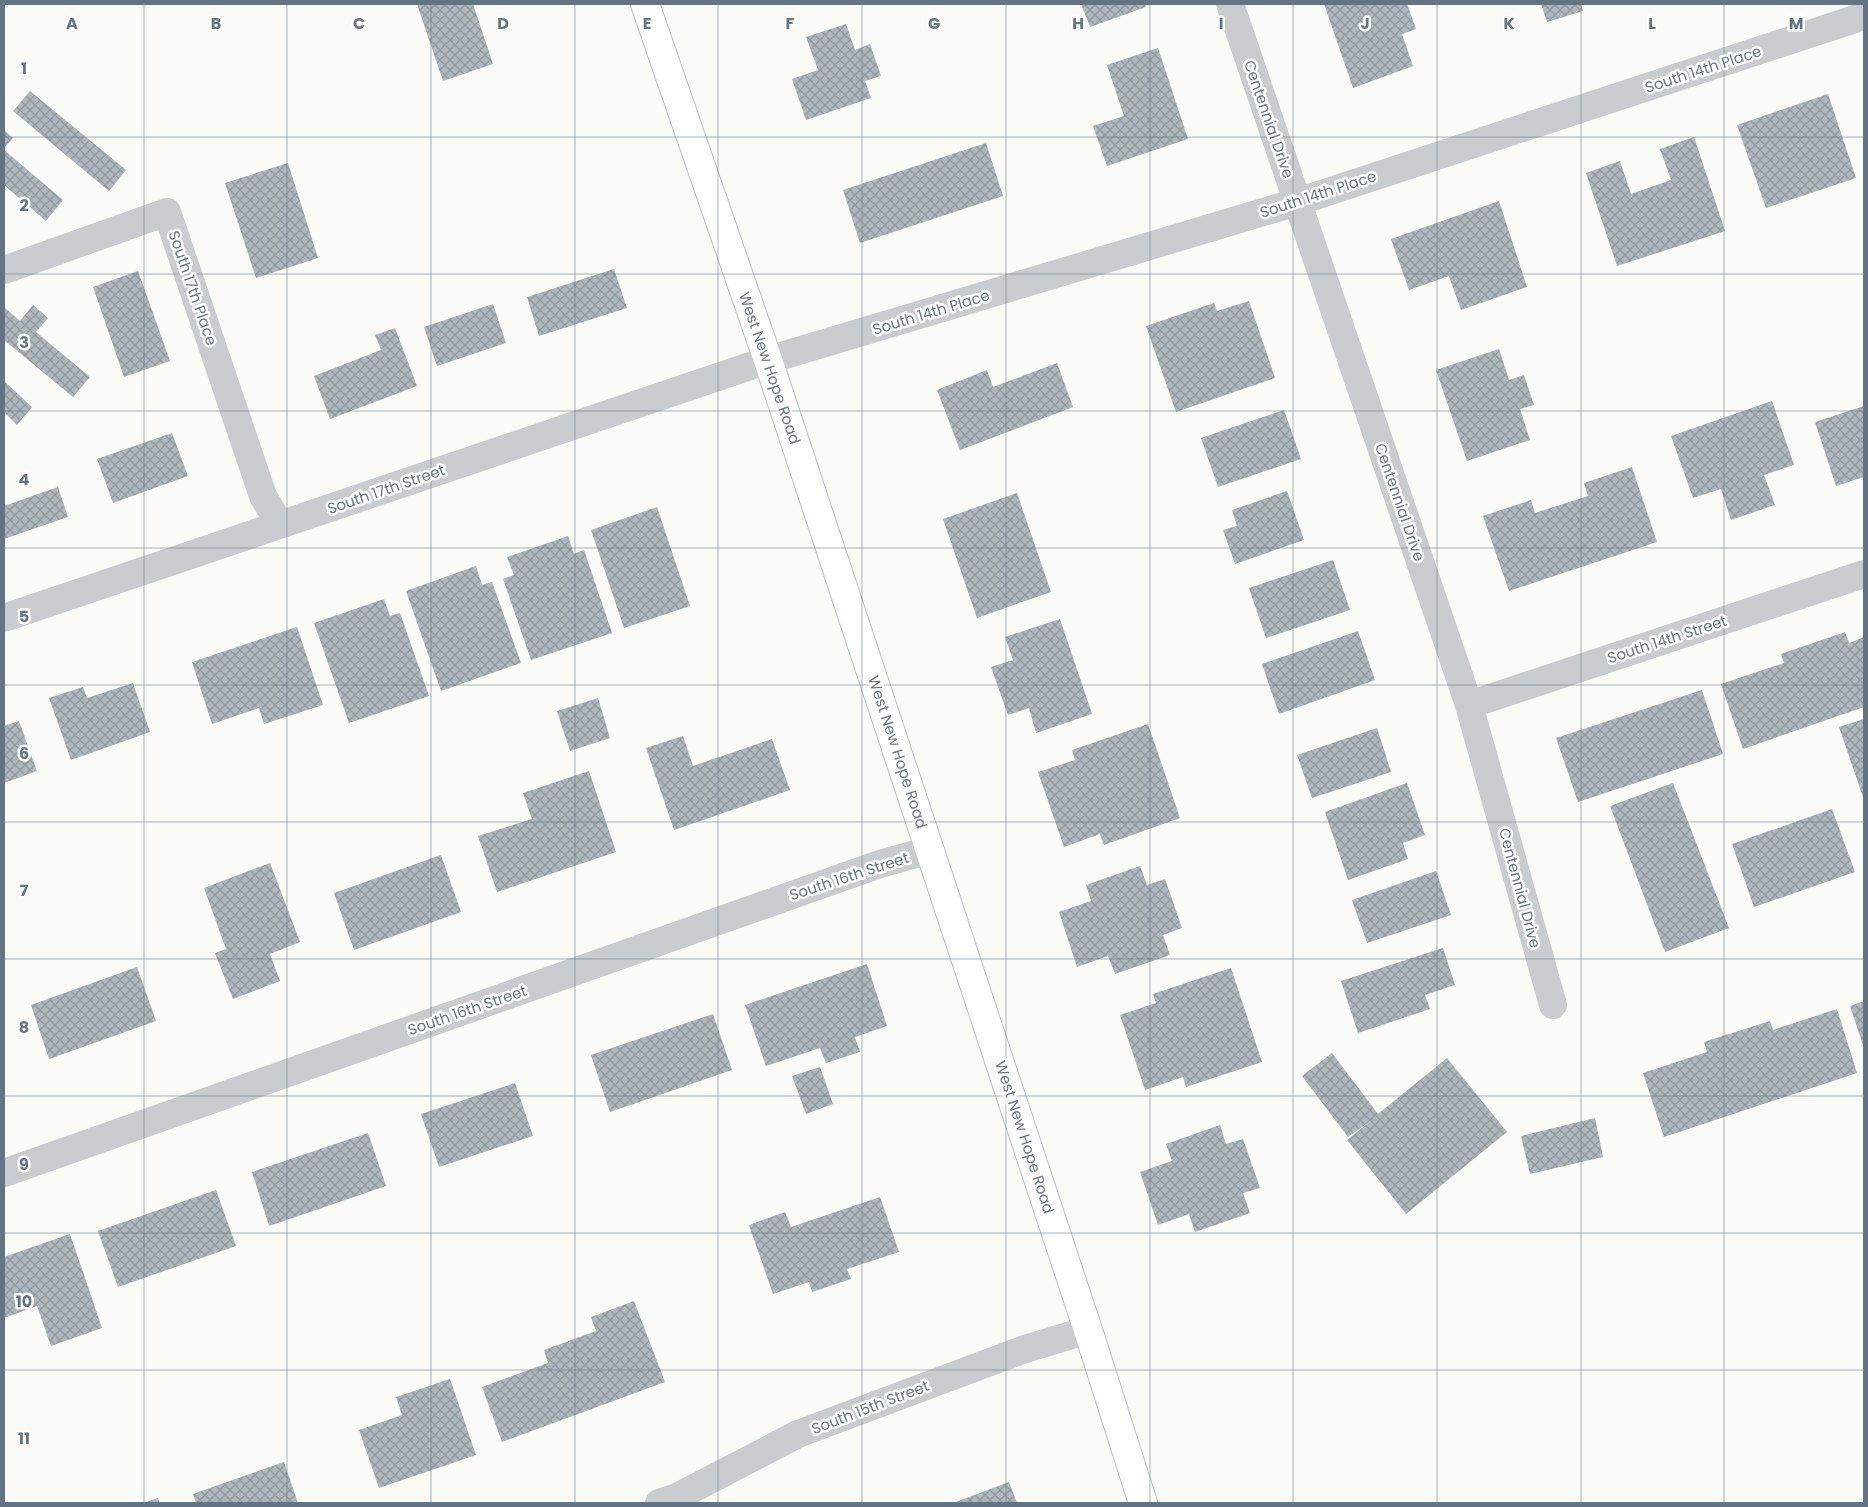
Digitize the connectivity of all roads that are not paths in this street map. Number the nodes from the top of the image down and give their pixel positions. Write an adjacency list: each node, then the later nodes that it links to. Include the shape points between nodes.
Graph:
1 (645, 4): 6 (main road, West New Hope Road)
2 (1230, 4): 4 (street, Centennial Drive)
3 (1864, 16): 4 (street, South 14th Place)
4 (1297, 202): 6 (street, South 14th Place); 10 (street, Centennial Drive)
5 (4, 270): 7 (street, South 17th Place, via 167,212 263,496)
6 (768, 360): 7 (street, South 17th Street); 11 (main road, West New Hope Road)
7 (280, 524): 9 (street, South 17th Street)
8 (1864, 574): 10 (street, South 14th Street)
9 (4, 618)
10 (1469, 705): 12 (street, Centennial Drive)
11 (930, 850): 13 (street, South 16th Street, via 880,864); 14 (main road, West New Hope Road)
12 (1553, 1005)
13 (4, 1173)
14 (1088, 1330): 15 (street, South 15th Street, via 1022,1350 798,1434); 16 (main road, West New Hope Road)
15 (660, 1503)
16 (1143, 1503)

